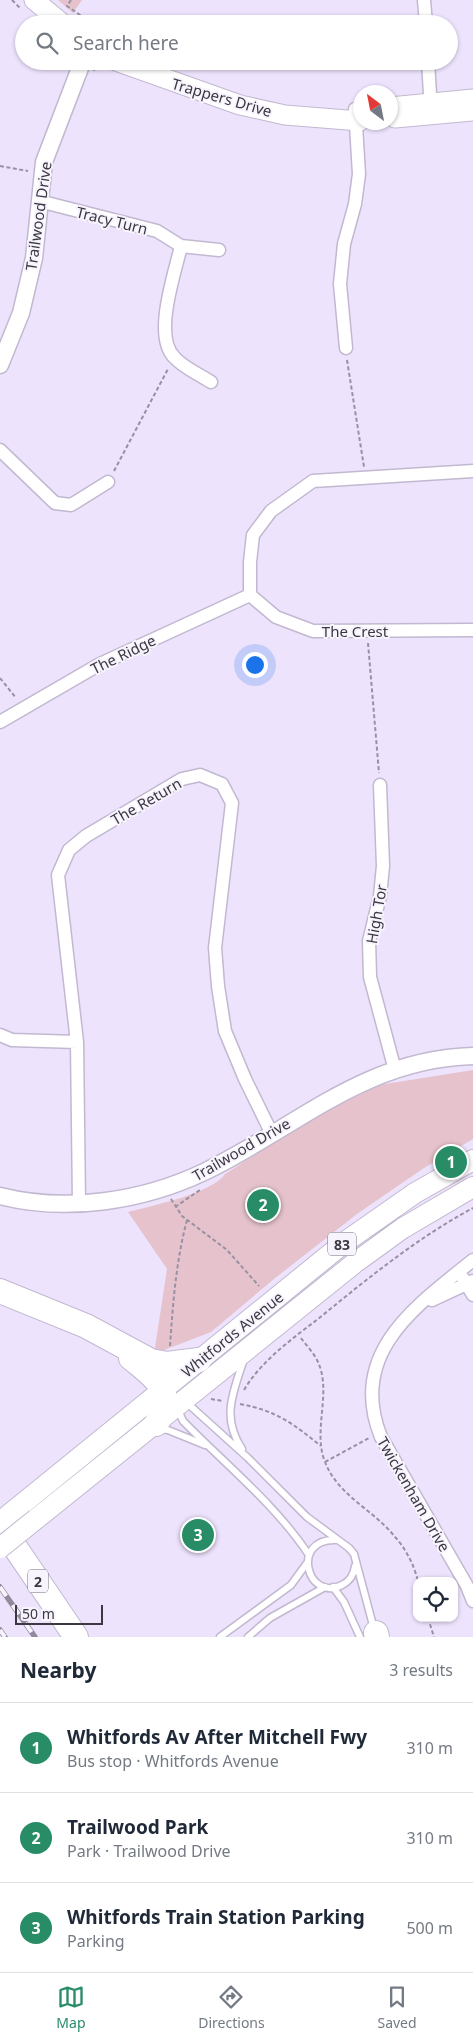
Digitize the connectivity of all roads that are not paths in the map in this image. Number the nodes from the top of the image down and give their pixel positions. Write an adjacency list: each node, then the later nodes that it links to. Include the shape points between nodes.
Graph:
1 (34, 0): 3 (main road)
2 (424, 0): 4 (street)
3 (65, 15)
4 (425, 15)
5 (80, 70): 17 (street, Trailwood Drive, via 44,162)
6 (141, 70): 14 (main road, Trappers Drive, via 240,105 285,115)
7 (167, 70): 13 (main road, Trappers Drive, via 243,96)
8 (428, 70): 11 (street)
9 (473, 99): 11 (main road)
10 (398, 107): 11 (main road)
11 (430, 109): 12 (main road); 15 (main road)
12 (473, 110)
13 (353, 114)
14 (353, 115)
15 (398, 116)
16 (358, 130): 20 (street, via 359,174 344,244 340,284)
17 (39, 201): 18 (street, Tracy Turn, via 157,231); 21 (street, Trailwood Drive, via 34,258 21,313)
18 (181, 246): 19 (street, Tracy Turn); 22 (street, via 164,325 168,347 174,358)
19 (219, 250)
20 (346, 348)
21 (0, 365)
22 (211, 382)
23 (0, 450): 25 (street, via 54,502 71,505)
24 (473, 471): 26 (street, via 313,482 271,511 253,535)
25 (108, 482)
26 (250, 595): 27 (street, The Crest, via 276,617 313,631); 28 (street, The Ridge, via 100,664)
27 (473, 630)
28 (0, 722)
29 (380, 785): 33 (street, High Tor, via 383,866 380,896 369,941 370,977)
30 (0, 1035): 31 (street, via 12,1040)
31 (77, 1042): 34 (street, The Return, via 58,875 68,850 182,779 200,775 222,784 232,803 215,948 218,986 225,1031); 38 (street, The Return)
32 (473, 1056): 33 (street, Trailwood Drive)
33 (395, 1070): 34 (street, Trailwood Drive, via 340,1092)
34 (271, 1132): 38 (street, Trailwood Drive, via 205,1171 168,1187 127,1198)
35 (473, 1160): 46 (main road, Whitfords Avenue / 83, via 378,1217)
36 (473, 1187): 45 (main road, Whitfords Avenue / 83, via 403,1228)
37 (0, 1196): 38 (street, Trailwood Drive, via 41,1202)
38 (79, 1202)
39 (473, 1260): 40 (street, Twickenham Drive)
40 (459, 1271): 41 (street); 43 (street, Twickenham Drive)
41 (471, 1287): 43 (street, Twickenham Drive)
42 (0, 1291): 44 (highway)
43 (419, 1307): 58 (street, Twickenham Drive, via 396,1329 381,1352 373,1377 373,1411 381,1437)
44 (104, 1336): 46 (highway, via 151,1361); 47 (highway)
45 (247, 1349): 47 (main road, Whitfords Avenue / 83); 49 (lane, via 231,1398 230,1419 234,1437)
46 (194, 1365): 47 (main road, Whitfords Avenue / 83)
47 (169, 1401): 48 (lane, via 180,1418); 48 (lane, via 168,1430); 49 (lane); 50 (main road, Whitfords Avenue / 83, via 24,1502); 52 (main road, Whitfords Avenue / 83, bridge)
48 (208, 1447): 53 (lane, via 294,1532)
49 (248, 1458): 51 (lane, via 307,1517)
50 (0, 1523): 60 (highway, 2)
51 (336, 1540): 53 (lane, via 322,1541); 54 (lane, via 349,1548)
52 (0, 1548)
53 (309, 1555): 55 (lane)
54 (355, 1562): 57 (lane, via 352,1576); 59 (lane)
55 (307, 1563): 56 (lane, via 312,1578); 61 (lane, via 291,1585)
56 (325, 1587): 57 (lane); 62 (lane, via 270,1618)
57 (333, 1588): 59 (lane)
58 (473, 1601)
59 (372, 1636)
60 (76, 1637)
61 (220, 1637)
62 (248, 1637)

